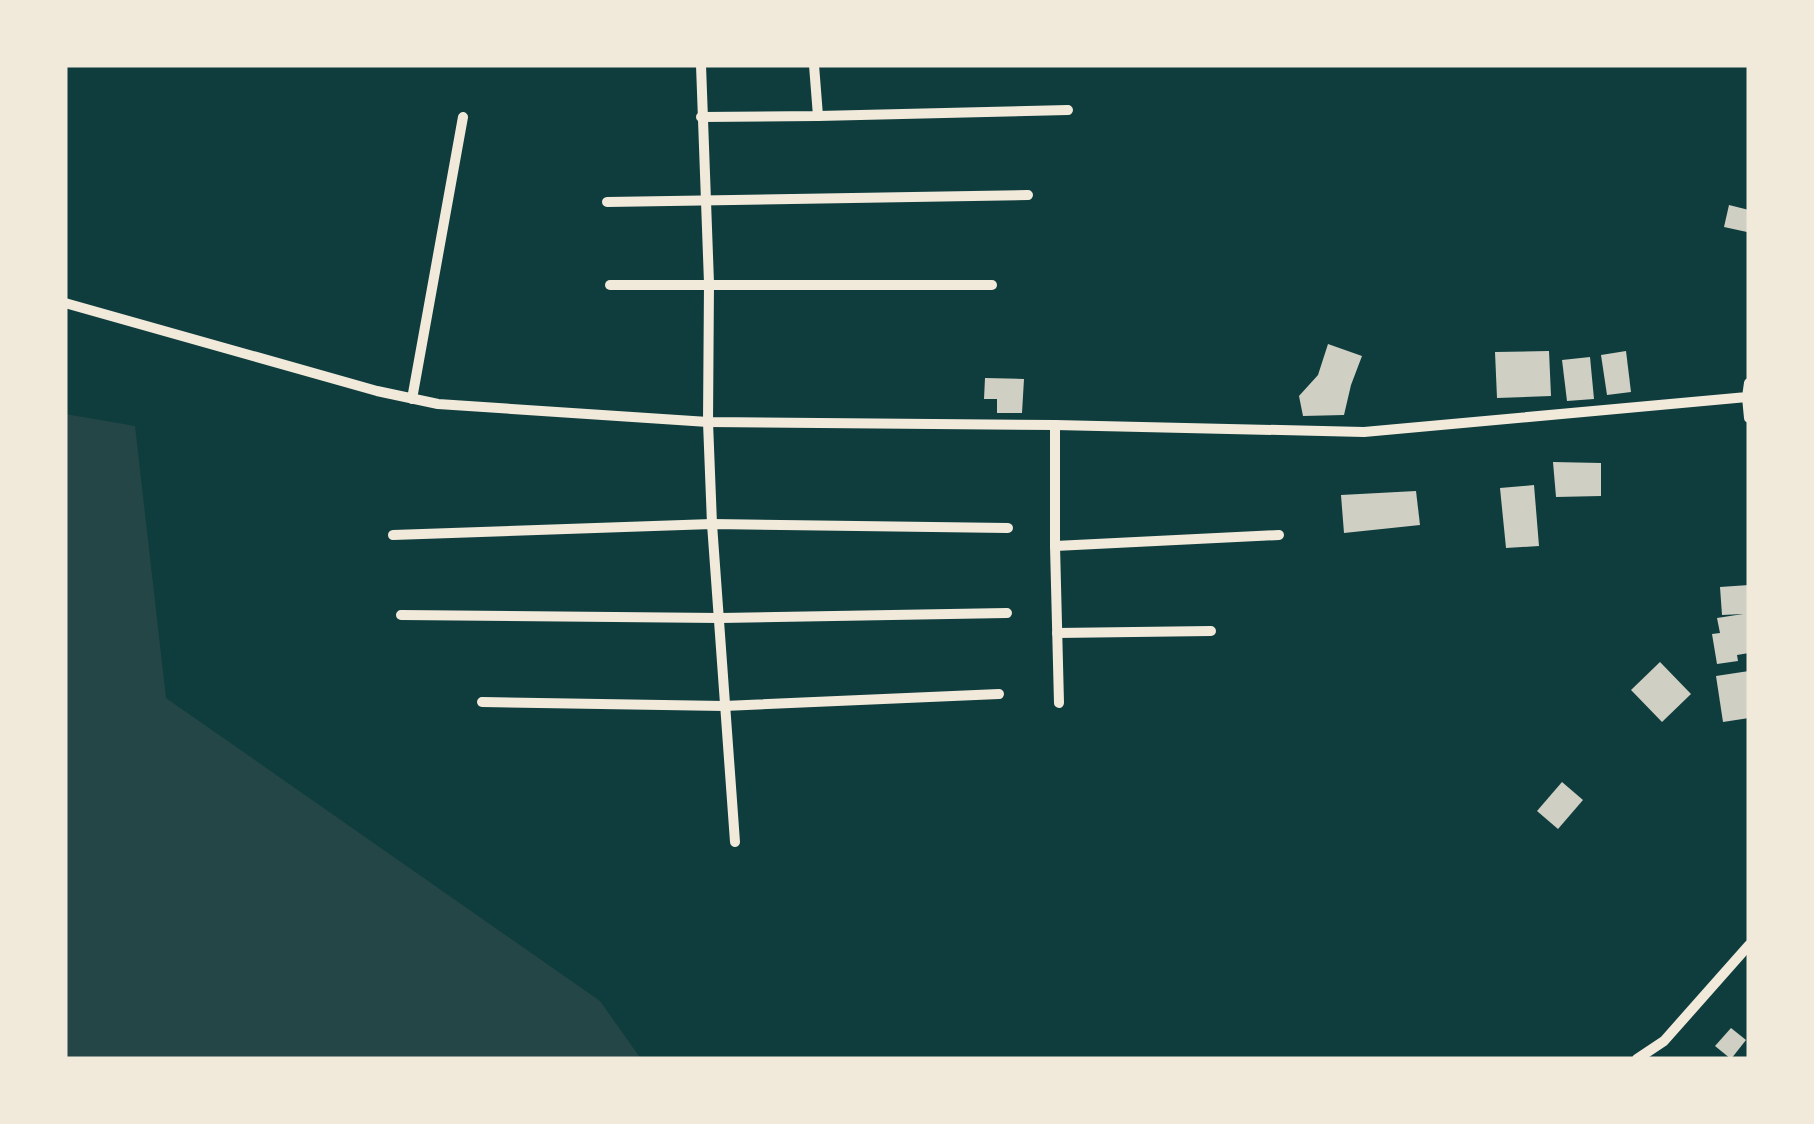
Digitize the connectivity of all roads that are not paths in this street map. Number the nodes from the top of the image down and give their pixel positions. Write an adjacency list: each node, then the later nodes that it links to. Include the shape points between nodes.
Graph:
1 (701, 65): 6 (street)
2 (814, 65): 4 (street)
3 (1068, 110): 4 (street)
4 (818, 116): 6 (street)
5 (463, 117): 16 (street)
6 (702, 117): 8 (street)
7 (1028, 194): 8 (street)
8 (705, 201): 9 (street); 10 (street)
9 (608, 202)
10 (709, 283): 11 (street); 12 (street); 18 (street)
11 (610, 284)
12 (992, 285)
13 (65, 303): 16 (street)
14 (1749, 383): 15 (street)
15 (1747, 397): 17 (street); 19 (street, via 1364,432)
16 (412, 398): 18 (street)
17 (1749, 418)
18 (708, 422): 19 (street); 20 (street)
19 (1055, 425): 24 (street)
20 (712, 524): 21 (street); 22 (street); 27 (street)
21 (1008, 528)
22 (393, 534)
23 (1278, 535): 24 (street)
24 (1055, 546): 29 (street)
25 (1006, 613): 27 (street)
26 (400, 615): 27 (street)
27 (720, 618): 33 (street)
28 (1211, 631): 29 (street)
29 (1057, 633): 32 (street)
30 (999, 694): 33 (street)
31 (482, 702): 33 (street)
32 (1059, 703)
33 (724, 706): 34 (street)
34 (735, 842)
35 (1749, 944): 36 (street, via 1664,1041)
36 (1637, 1059)

